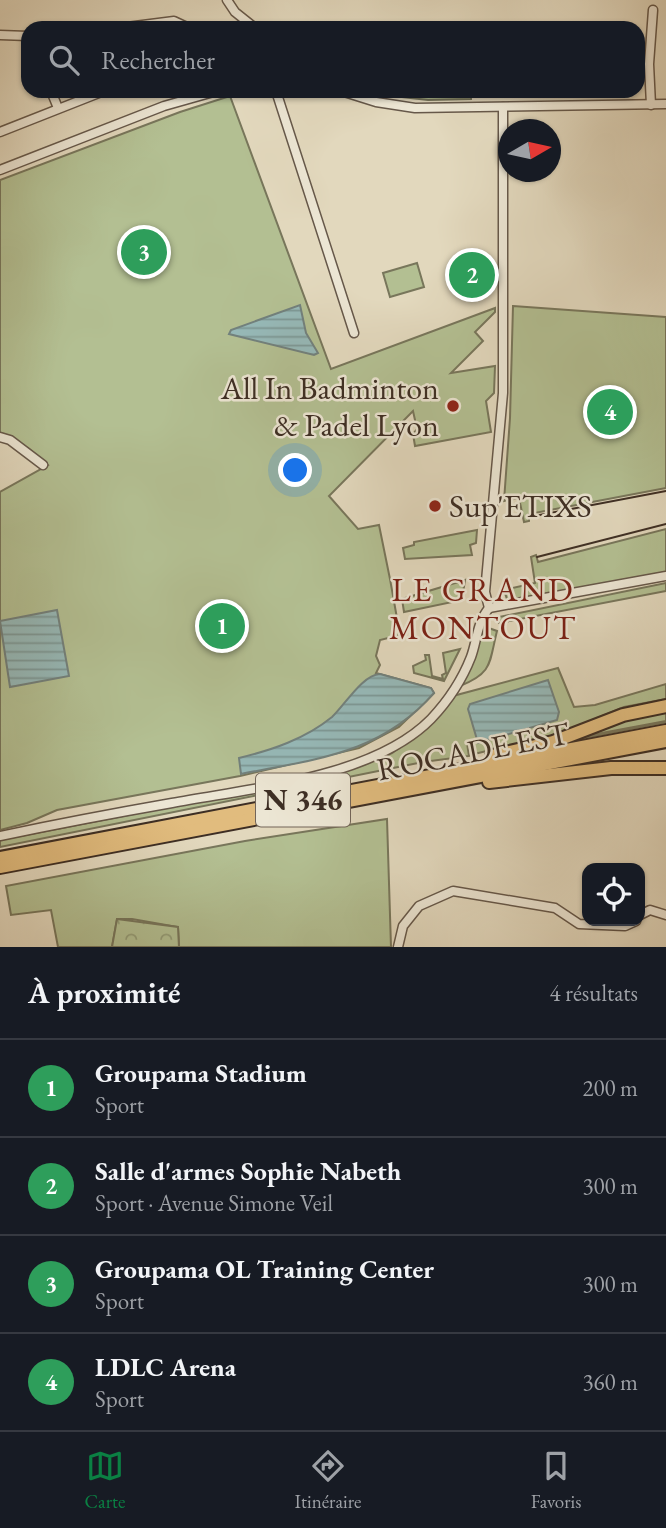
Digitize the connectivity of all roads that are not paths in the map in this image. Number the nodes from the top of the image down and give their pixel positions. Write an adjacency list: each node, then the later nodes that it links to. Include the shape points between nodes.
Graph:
1 (227, 0): 3 (street)
2 (653, 10): 11 (street)
3 (246, 21)
4 (0, 36): 5 (street)
5 (21, 36)
6 (54, 98): 14 (street)
7 (85, 98): 14 (street)
8 (193, 98): 16 (street)
9 (278, 98): 17 (street)
10 (363, 98): 13 (street, via 415,108)
11 (651, 104): 12 (street); 13 (street)
12 (666, 104)
13 (503, 107): 21 (street, via 504,379 485,592)
14 (58, 108): 15 (street)
15 (0, 132)
16 (0, 170)
17 (355, 333)
18 (0, 437): 19 (street)
19 (43, 465)
20 (666, 576): 21 (street)
21 (489, 608): 28 (street, via 472,656 449,697 418,731 367,761)
22 (666, 706): 26 (highway, via 623,715 553,742 450,767)
23 (666, 732): 26 (highway, ROCADE EST / N 346)
24 (666, 741): 27 (highway, ROCADE EST / N 346)
25 (666, 768): 27 (highway, via 611,768 437,790)
26 (442, 774): 29 (highway, ROCADE EST / N 346)
27 (428, 786): 30 (highway, ROCADE EST / N 346)
28 (0, 836)
29 (0, 858)
30 (0, 867)
31 (645, 913): 32 (street)
32 (666, 915)
33 (582, 923): 34 (street, via 555,908 453,891 419,906 403,926)
34 (398, 947)

